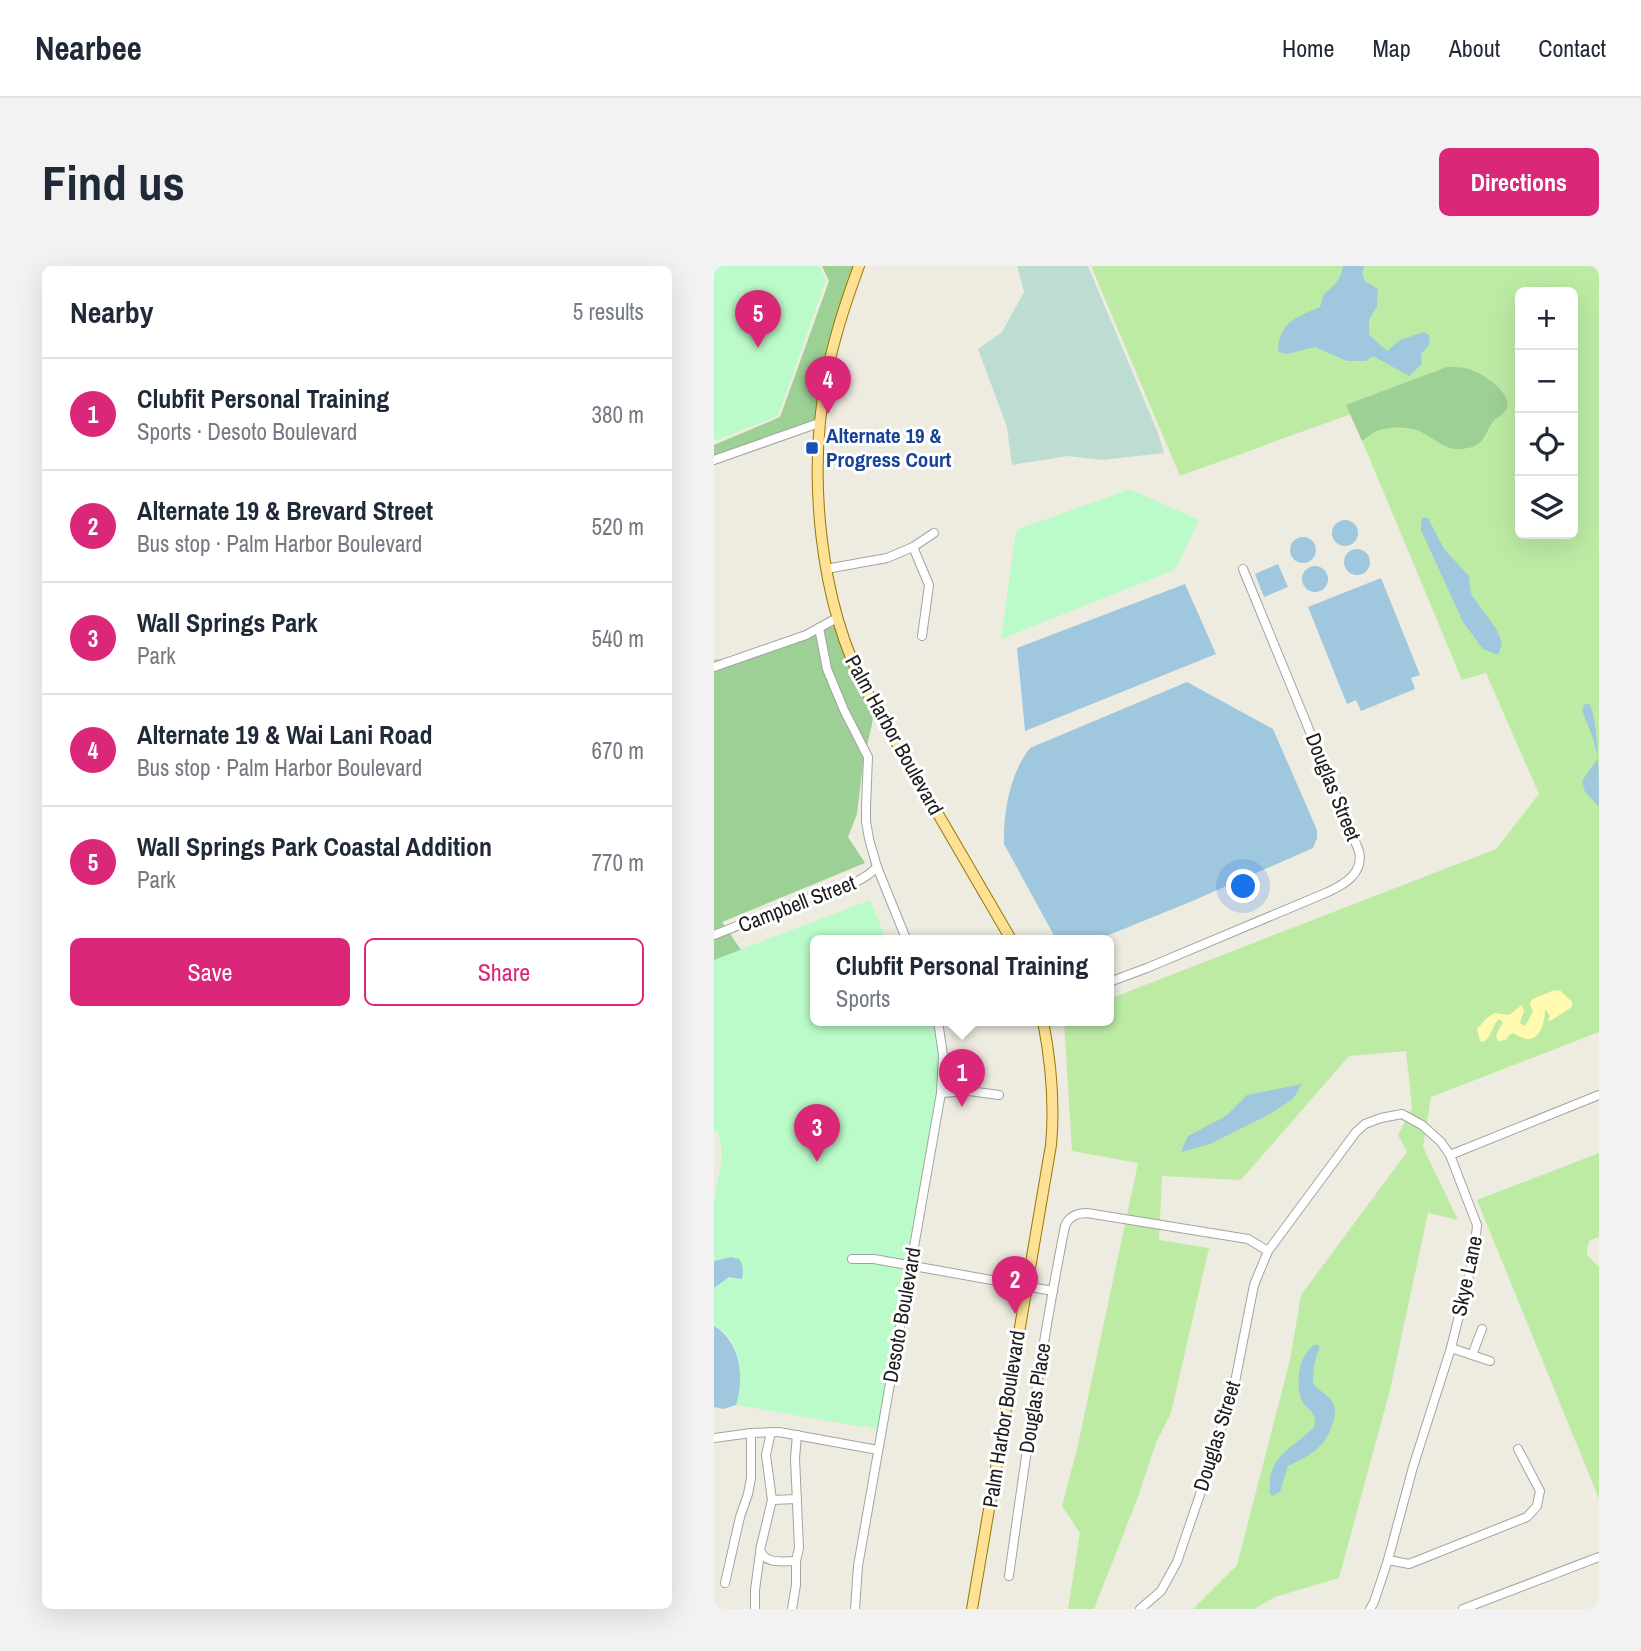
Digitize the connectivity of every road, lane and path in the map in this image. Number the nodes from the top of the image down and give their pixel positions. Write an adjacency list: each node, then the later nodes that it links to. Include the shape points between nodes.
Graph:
1 (859, 266): 2 (main road, Palm Harbor Boulevard, via 833,346)
2 (819, 423): 3 (street); 6 (main road, Palm Harbor Boulevard, via 818,496)
3 (714, 460)
4 (934, 533): 5 (street)
5 (913, 547): 6 (street, via 887,558); 10 (street, via 929,585)
6 (826, 569): 8 (main road, Palm Harbor Boulevard)
7 (1243, 569): 16 (street, Douglas Street, via 1359,851 1359,866 1352,877 1328,892)
8 (837, 618): 9 (street); 15 (main road, Palm Harbor Boulevard, via 867,692)
9 (819, 628): 11 (street); 12 (street, via 827,669 868,757 866,821)
10 (922, 636)
11 (714, 667)
12 (877, 867): 13 (street, Campbell Street, via 860,881); 14 (street)
13 (714, 935)
14 (905, 935)
15 (1009, 935)
16 (1114, 980)
17 (939, 1026): 19 (street, Desoto Boulevard)
18 (1044, 1026): 26 (main road, Palm Harbor Boulevard, via 1053,1125)
19 (941, 1093): 20 (street); 25 (street, Desoto Boulevard)
20 (999, 1095)
21 (1599, 1095): 22 (street)
22 (1450, 1155): 23 (street, Skye Lane, via 1422,1125 1402,1114 1365,1124); 29 (street, Skye Lane, via 1477,1224)
23 (1268, 1251): 27 (street, Douglas Place, via 1248,1239 1079,1213 1065,1226); 50 (street, Douglas Street, via 1254,1285 1234,1382 1209,1468 1177,1562 1161,1591)
24 (852, 1259): 25 (street)
25 (911, 1266): 26 (street); 37 (street, Desoto Boulevard)
26 (1026, 1286): 27 (street); 49 (main road, Palm Harbor Boulevard)
27 (1054, 1290): 44 (street, Douglas Place)
28 (1482, 1329): 30 (street)
29 (1451, 1348): 30 (street); 42 (street, Skye Lane)
30 (1472, 1355): 31 (street)
31 (1490, 1361)
32 (771, 1432): 33 (street); 34 (street); 39 (street, via 766,1455)
33 (751, 1433): 35 (street); 45 (street, via 751,1478)
34 (797, 1435): 37 (street); 38 (street)
35 (714, 1438)
36 (1518, 1448): 42 (street, via 1540,1491 1537,1506 1527,1517 1409,1564)
37 (878, 1450): 48 (street, Desoto Boulevard)
38 (797, 1499): 39 (street); 43 (street)
39 (772, 1500): 40 (street)
40 (760, 1550): 43 (street, via 768,1560); 46 (street)
41 (1599, 1558): 52 (street)
42 (1388, 1560): 51 (street, Skye Lane)
43 (796, 1561): 47 (street)
44 (1009, 1576)
45 (725, 1583)
46 (755, 1609)
47 (792, 1609)
48 (855, 1609)
49 (972, 1609)
50 (1140, 1609)
51 (1370, 1609)
52 (1463, 1609)

